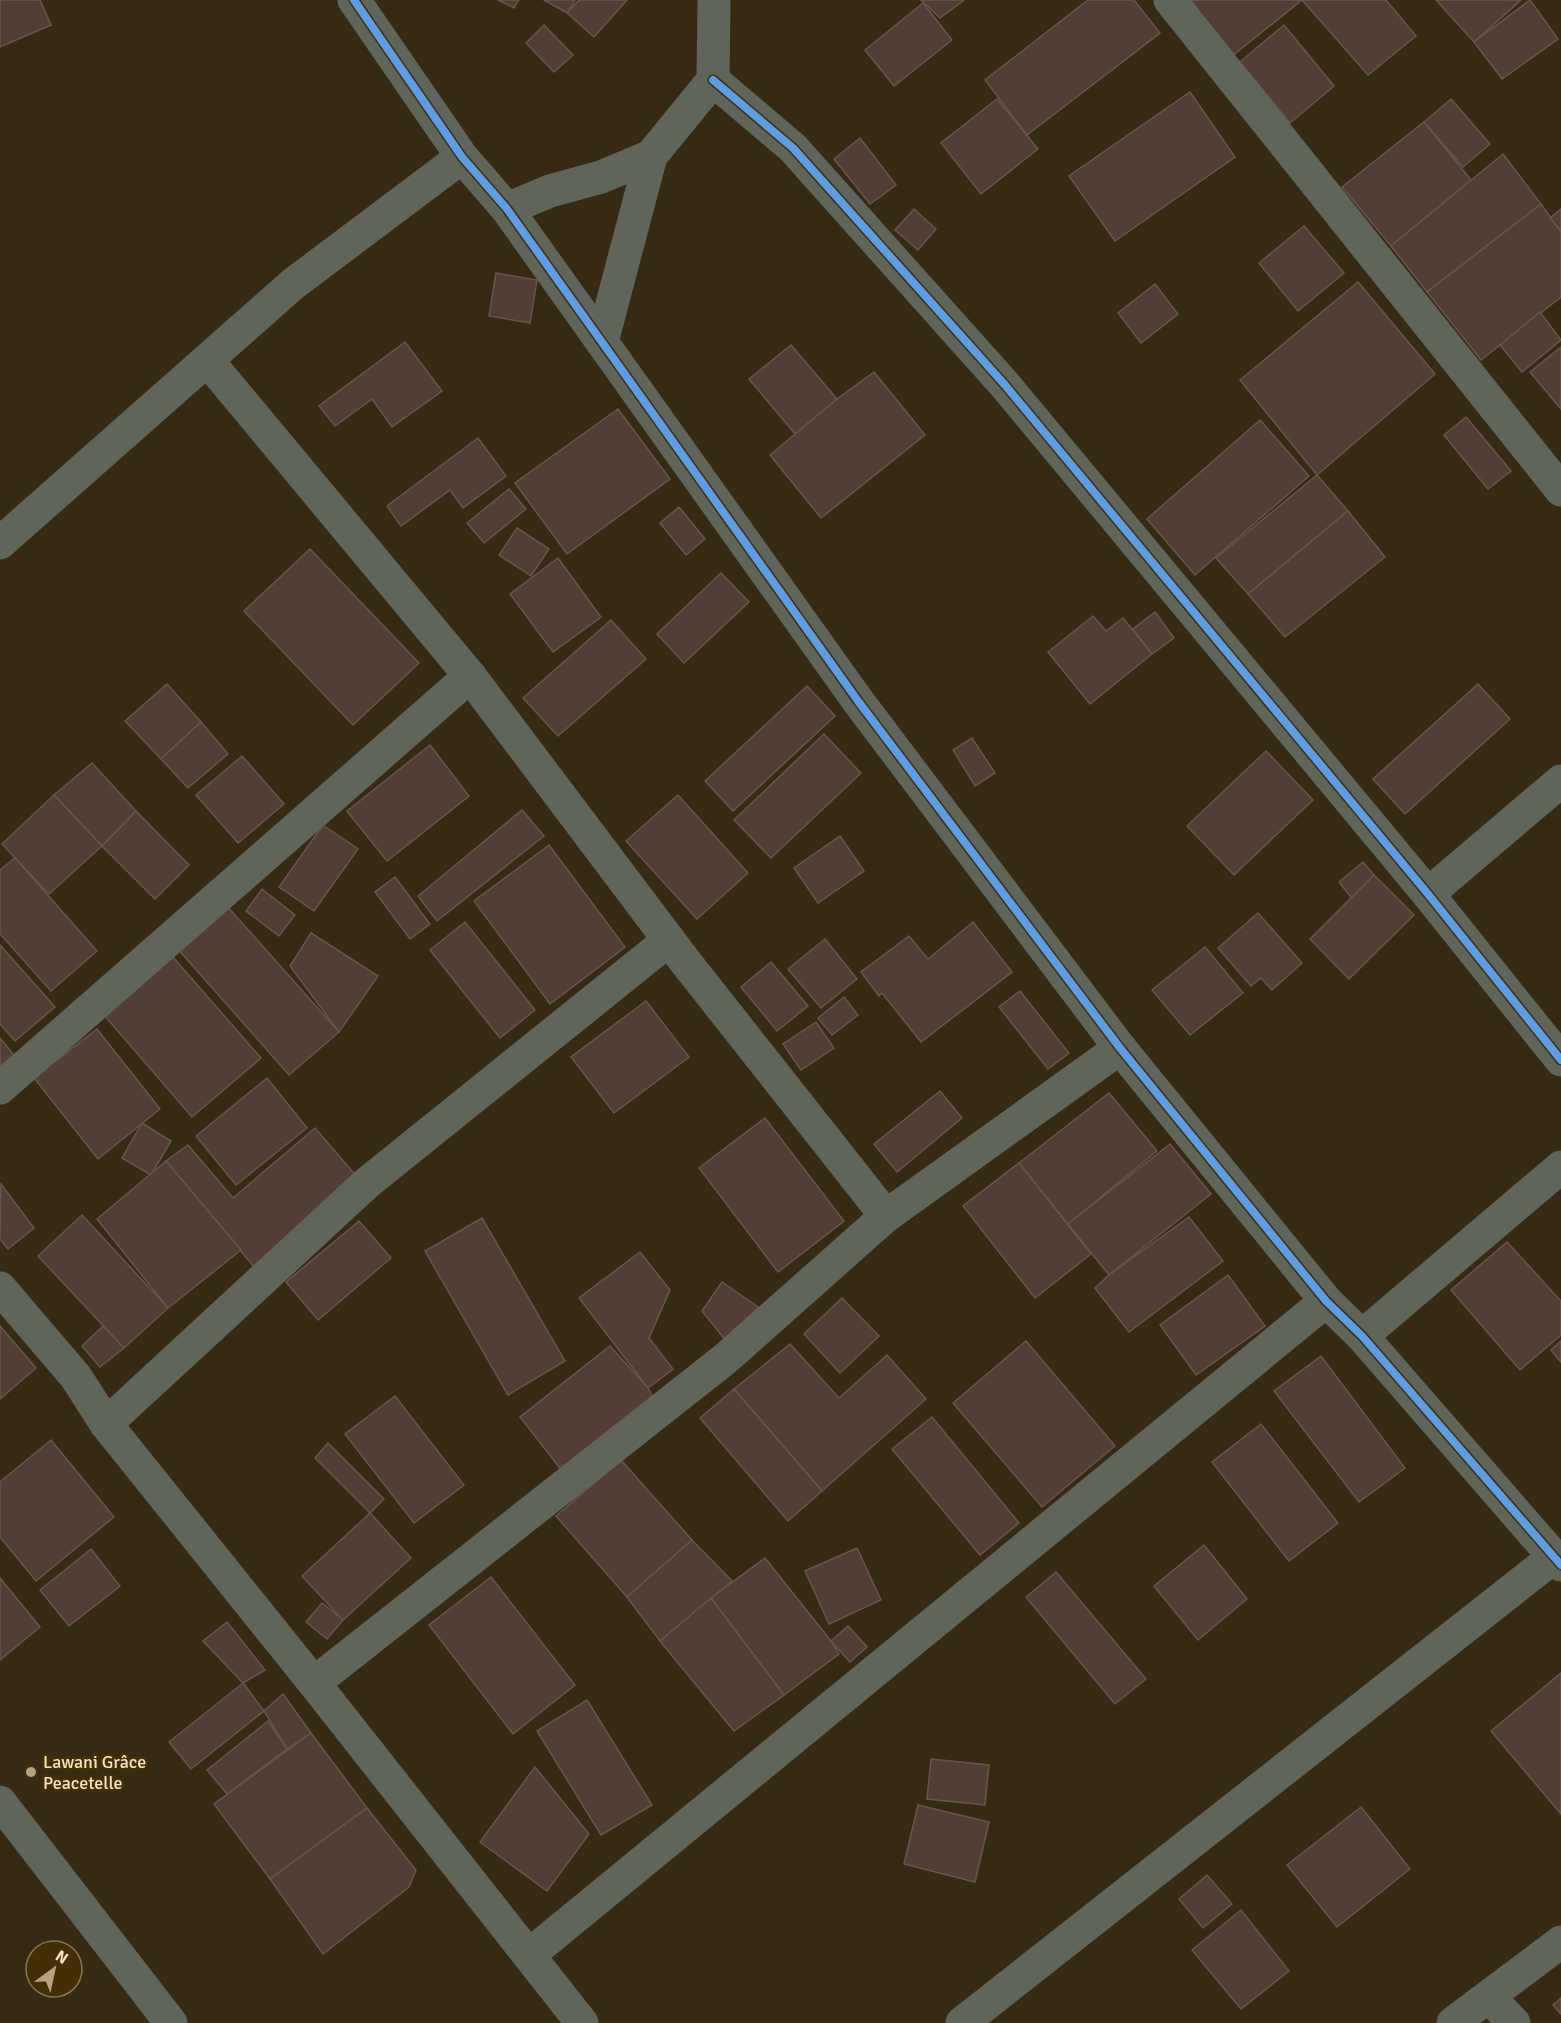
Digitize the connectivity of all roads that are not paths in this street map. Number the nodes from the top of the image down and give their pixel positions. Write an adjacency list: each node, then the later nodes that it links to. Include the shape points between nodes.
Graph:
1 (354, 0): 6 (street)
2 (714, 0): 4 (street)
3 (1170, 0): 10 (street)
4 (713, 80): 5 (street); 14 (street, via 793,148 1005,385)
5 (651, 156): 7 (street); 8 (street)
6 (462, 157): 7 (street); 9 (street, via 293,284)
7 (507, 209): 8 (street)
8 (602, 342): 16 (street, via 858,701)
9 (208, 361): 11 (street); 12 (street)
10 (1561, 490)
11 (0, 543)
12 (470, 676): 15 (street); 18 (street)
13 (1561, 781): 14 (street)
14 (1428, 894): 17 (street)
15 (669, 940): 20 (street); 24 (street, via 367,1183)
16 (1120, 1048): 20 (street); 22 (street)
17 (1561, 1060)
18 (0, 1088)
19 (1561, 1167): 23 (street)
20 (886, 1216): 26 (street, via 724,1359)
21 (0, 1288): 24 (street, via 76,1377)
22 (1326, 1301): 23 (street); 29 (street)
23 (1362, 1336): 25 (street)
24 (106, 1424): 26 (street)
25 (1557, 1561): 33 (street)
26 (314, 1683): 29 (street)
27 (0, 1802): 31 (street)
28 (1561, 1942): 30 (street)
29 (529, 1955): 32 (street)
30 (1489, 1996): 34 (street); 35 (street)
31 (171, 2023)
32 (582, 2023)
33 (962, 2023)
34 (1453, 2023)
35 (1514, 2023)

